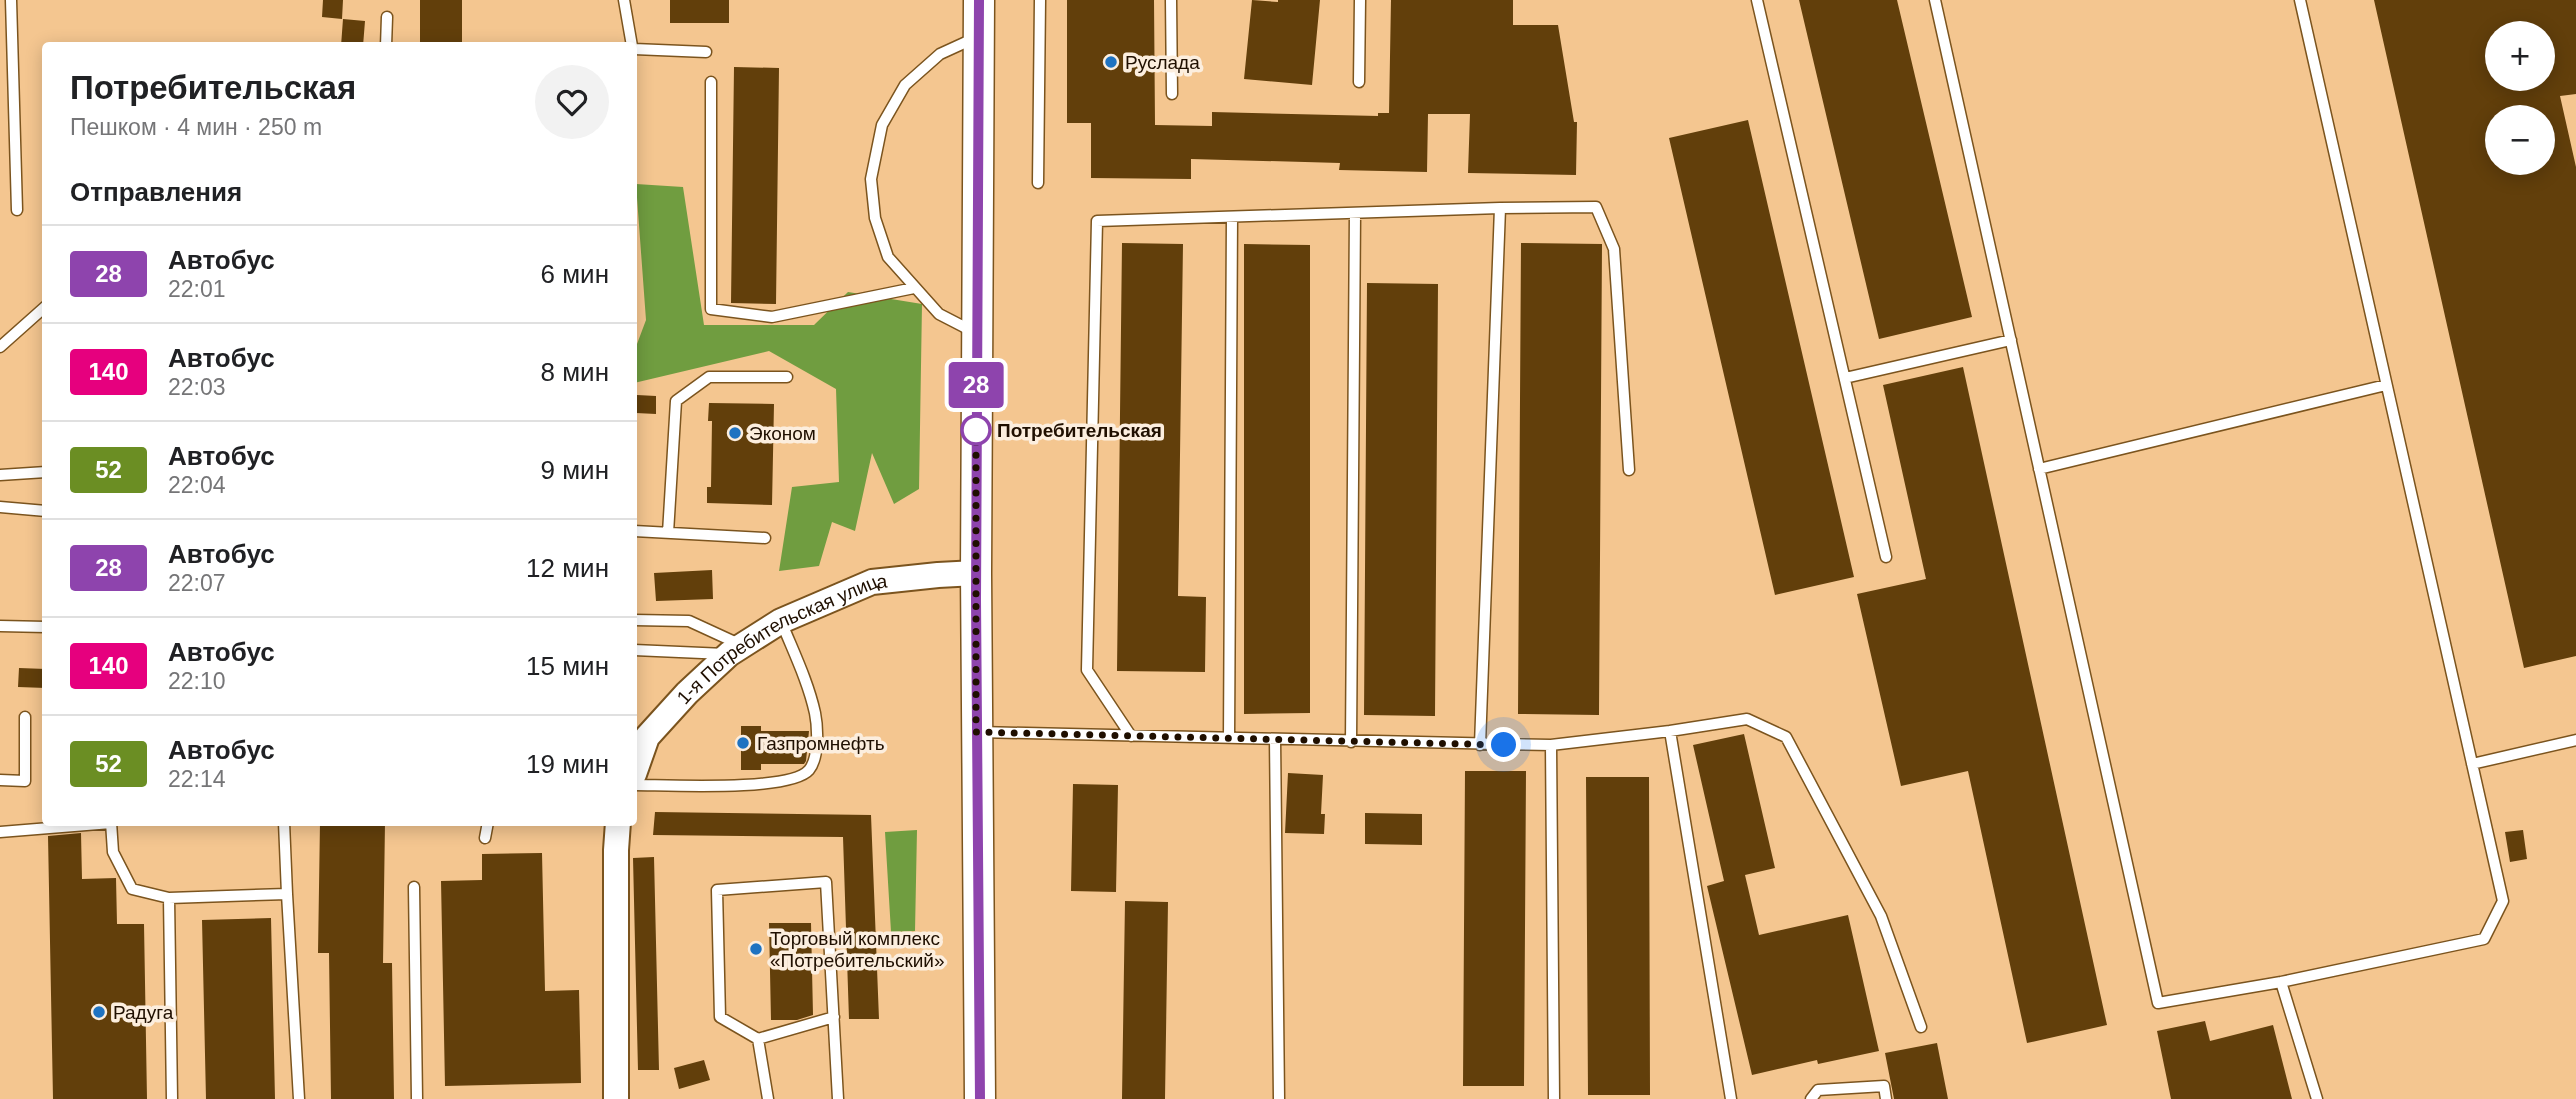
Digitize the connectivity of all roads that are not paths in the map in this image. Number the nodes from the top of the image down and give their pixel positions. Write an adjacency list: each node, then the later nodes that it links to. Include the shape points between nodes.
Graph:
1 (11, 0): 21 (lane)
2 (624, 0): 13 (lane)
3 (979, 0): 11 (main road)
4 (1040, 0): 19 (lane)
5 (1171, 0): 18 (lane)
6 (1360, 0): 17 (lane)
7 (1757, 0): 30 (lane)
8 (1936, 0): 27 (lane)
9 (2300, 0): 31 (lane)
10 (387, 17): 12 (lane)
11 (979, 36): 24 (lane, via 940,54 905,85 881,125 871,179 875,218 888,257); 26 (main road)
12 (386, 42)
13 (632, 42)
14 (637, 47): 15 (lane)
15 (706, 52)
16 (711, 82): 24 (lane, via 711,309 772,317)
17 (1359, 82)
18 (1172, 94)
19 (1038, 183)
20 (1500, 208): 22 (lane); 33 (lane, via 1596,207 1614,248); 57 (lane)
21 (17, 210)
22 (1355, 213): 23 (lane); 56 (lane)
23 (1233, 217): 52 (lane, via 1097,221 1087,670); 53 (lane)
24 (914, 288): 26 (lane, via 939,314)
25 (42, 310): 28 (lane)
26 (976, 333): 42 (main road)
27 (2011, 340): 30 (lane); 32 (lane)
28 (0, 347)
29 (787, 377): 39 (lane, via 709,377 676,401)
30 (1844, 378): 41 (lane)
31 (2386, 385): 32 (lane); 59 (lane)
32 (2039, 468): 73 (lane, via 2158,1003)
33 (1629, 470)
34 (42, 472): 35 (lane)
35 (0, 475)
36 (0, 507): 37 (lane)
37 (42, 511)
38 (637, 531): 39 (lane)
39 (668, 533): 40 (lane)
40 (765, 538)
41 (1886, 557)
42 (976, 573): 44 (street, 1-я Потребительская улица, via 872,582); 51 (main road)
43 (637, 620): 48 (lane, via 690,621)
44 (781, 621): 48 (street, 1-я Потребительская улица); 62 (lane, via 816,716 815,759 808,771 774,784)
45 (0, 626): 46 (lane)
46 (42, 627)
47 (637, 650): 48 (lane)
48 (736, 650): 60 (street, 1-я Потребительская улица, via 687,693 647,737)
49 (25, 717): 61 (lane, via 25,781)
50 (1670, 731): 58 (lane); 75 (lane, via 1747,719 1786,737 1881,916); 86 (lane)
51 (976, 732): 52 (lane); 83 (main road)
52 (1131, 736): 53 (lane)
53 (1229, 738): 54 (lane)
54 (1275, 739): 56 (lane); 84 (lane)
55 (2576, 740): 59 (lane)
56 (1351, 742): 57 (lane)
57 (1480, 745): 58 (lane)
58 (1551, 745): 85 (lane)
59 (2472, 764): 73 (lane, via 2502,901 2484,939)
60 (637, 765)
61 (0, 780)
62 (637, 785)
63 (74, 826): 68 (lane)
64 (111, 826): 72 (lane, via 113,852 132,889)
65 (284, 826): 71 (lane)
66 (487, 826): 69 (lane)
67 (618, 826): 80 (street)
68 (0, 832)
69 (485, 838)
70 (414, 887): 79 (lane)
71 (287, 894): 72 (lane); 78 (lane)
72 (169, 898): 77 (lane)
73 (2281, 982): 89 (lane)
74 (834, 1017): 76 (lane); 76 (lane, via 825,882 717,890 720,1017); 82 (lane)
75 (1921, 1027)
76 (758, 1040): 81 (lane)
77 (172, 1099)
78 (299, 1099)
79 (417, 1099)
80 (616, 1099)
81 (768, 1099)
82 (838, 1099)
83 (980, 1099)
84 (1279, 1099)
85 (1553, 1099)
86 (1731, 1099)
87 (1811, 1099): 88 (lane, via 1818,1090 1884,1086)
88 (1886, 1099)
89 (2317, 1099)

